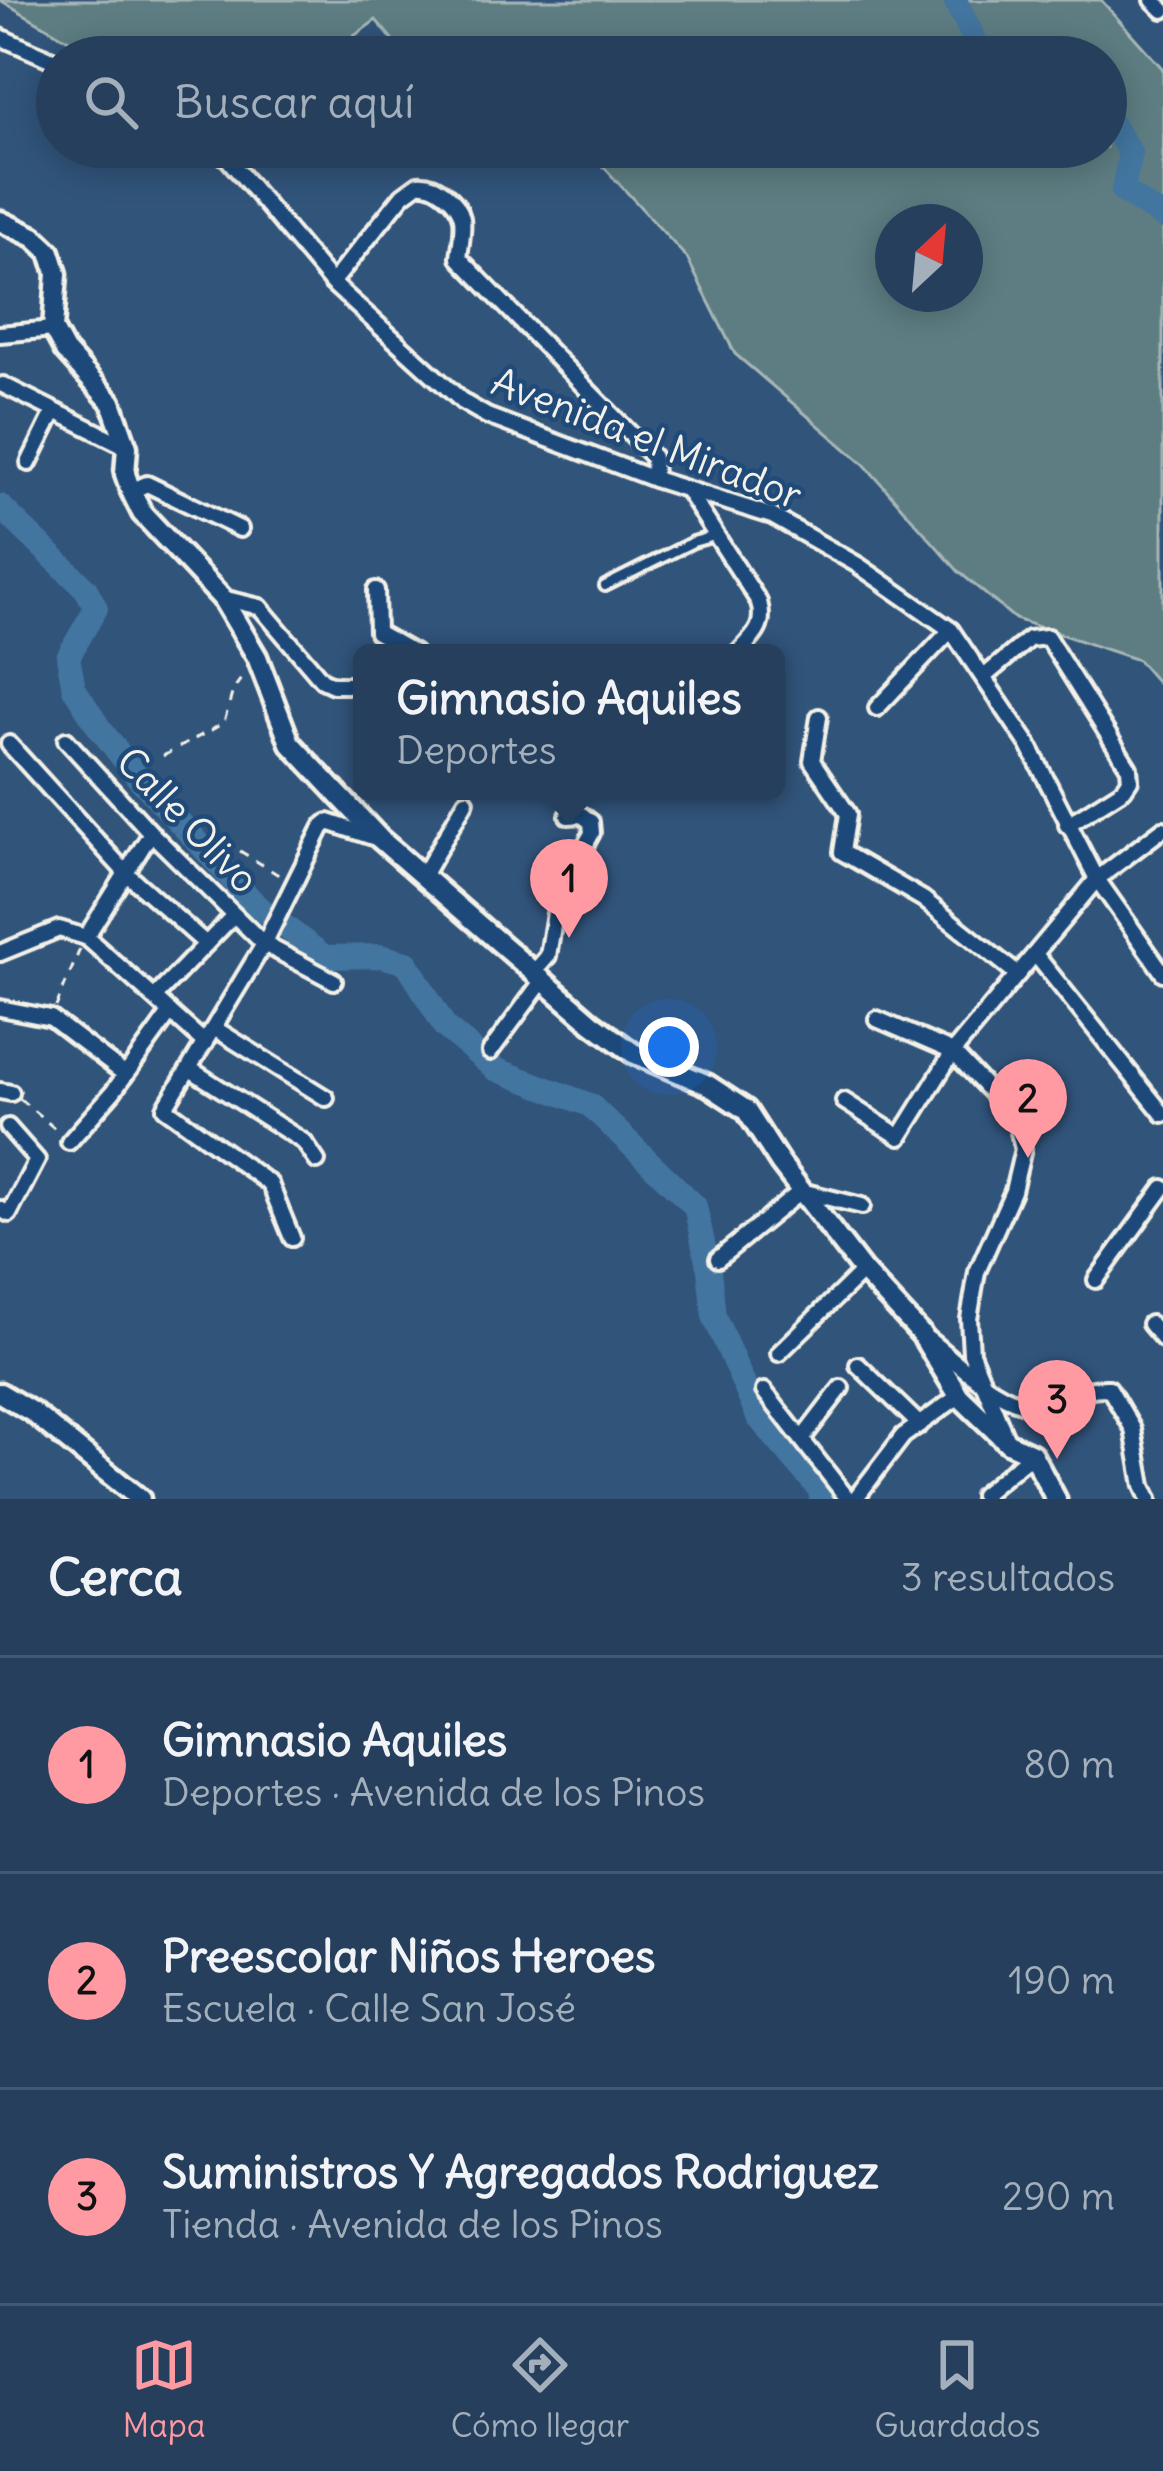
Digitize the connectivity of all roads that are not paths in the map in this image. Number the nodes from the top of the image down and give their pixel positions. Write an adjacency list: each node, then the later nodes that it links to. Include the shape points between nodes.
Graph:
1 (1153, 0): 2 (street)
2 (1163, 10)
3 (0, 37): 4 (street)
4 (36, 53)
5 (236, 168): 7 (street, Avenida el Mirador)
6 (0, 221): 8 (street, via 50,253 57,274)
7 (332, 283): 14 (street, Avenida el Mirador, via 475,409); 14 (street, via 403,195 418,184 436,186 463,220 459,258 652,457)
8 (53, 329): 9 (street); 12 (street, via 111,402)
9 (0, 334)
10 (2, 385): 11 (street)
11 (54, 412): 12 (street); 13 (street)
12 (127, 447): 16 (street)
13 (29, 463)
14 (654, 479): 15 (street, Avenida el Mirador)
15 (687, 490): 18 (street); 22 (street, Avenida el Mirador, via 772,516)
16 (130, 491): 17 (street, via 147,484); 21 (street)
17 (240, 529)
18 (719, 535): 19 (lane); 24 (street, via 764,617)
19 (605, 586)
20 (376, 590): 23 (street, via 376,632)
21 (222, 598): 26 (street, via 260,607 322,680); 36 (street, via 257,657 290,743)
22 (951, 630): 25 (street, Avenida el Mirador); 27 (street)
23 (398, 644)
24 (747, 644)
25 (985, 676): 33 (street, Avenida el Mirador); 33 (street, via 1039,635 1056,646 1130,768 1124,789)
26 (353, 685)
27 (877, 708)
28 (819, 717): 47 (street, via 812,761 848,814 842,852 923,899)
29 (67, 740): 35 (street, Calle Olivo)
30 (9, 744): 37 (street)
31 (466, 801): 38 (street)
32 (568, 816): 48 (street, via 582,814 592,833 558,896)
33 (1067, 825): 39 (street, Avenida el Mirador)
34 (1163, 830): 39 (street)
35 (151, 833): 37 (street); 40 (street, Calle Olivo)
36 (380, 839): 38 (street); 43 (street, via 328,822)
37 (127, 874): 41 (street); 42 (street)
38 (423, 876): 48 (street)
39 (1097, 879): 45 (street); 46 (street, Avenida el Mirador)
40 (234, 915): 42 (street); 43 (street, Calle Olivo)
41 (86, 937): 44 (street, via 59,929); 50 (street)
42 (206, 944): 50 (street)
43 (263, 946): 49 (street, Calle Olivo); 54 (street)
44 (0, 953)
45 (1035, 954): 47 (street); 62 (street)
46 (1163, 973)
47 (1018, 974): 57 (street)
48 (538, 976): 56 (street); 67 (street, via 633,1053 746,1110)
49 (334, 981)
50 (155, 998): 52 (street)
51 (0, 1008): 59 (street, via 51,1018)
52 (170, 1012): 55 (street); 59 (street)
53 (877, 1019): 57 (street)
54 (214, 1028): 55 (street); 60 (street)
55 (205, 1043): 58 (street)
56 (490, 1052)
57 (952, 1052): 61 (street, via 900,1137); 79 (street, via 1016,1119 1023,1150 976,1272 971,1353)
58 (190, 1069): 65 (street, via 304,1142); 70 (street, via 165,1108 270,1184)
59 (123, 1073): 64 (street)
60 (326, 1098)
61 (844, 1102)
62 (1163, 1114)
63 (8, 1127): 69 (street, via 37,1160 9,1214)
64 (69, 1142)
65 (317, 1161)
66 (1163, 1188): 73 (street)
67 (801, 1191): 68 (street); 71 (street); 72 (street)
68 (862, 1206)
69 (0, 1209)
70 (292, 1238)
71 (718, 1259)
72 (863, 1270): 75 (street); 77 (street)
73 (1096, 1280)
74 (1150, 1324): 76 (street)
75 (921, 1334): 79 (street); 83 (street)
76 (1163, 1339)
77 (779, 1353)
78 (858, 1365): 84 (street)
79 (987, 1386): 86 (street); 90 (street, via 1024,1406 1109,1388 1133,1429)
80 (841, 1388): 85 (street)
81 (764, 1391): 85 (street)
82 (0, 1393): 91 (street)
83 (959, 1396): 84 (street); 86 (street)
84 (920, 1425): 92 (street)
85 (802, 1438): 92 (street)
86 (1008, 1443): 87 (street)
87 (1032, 1454): 89 (street); 93 (street)
88 (1163, 1488): 90 (street)
89 (982, 1495)
90 (1148, 1497)
91 (140, 1499)
92 (851, 1499)
93 (1056, 1499)

